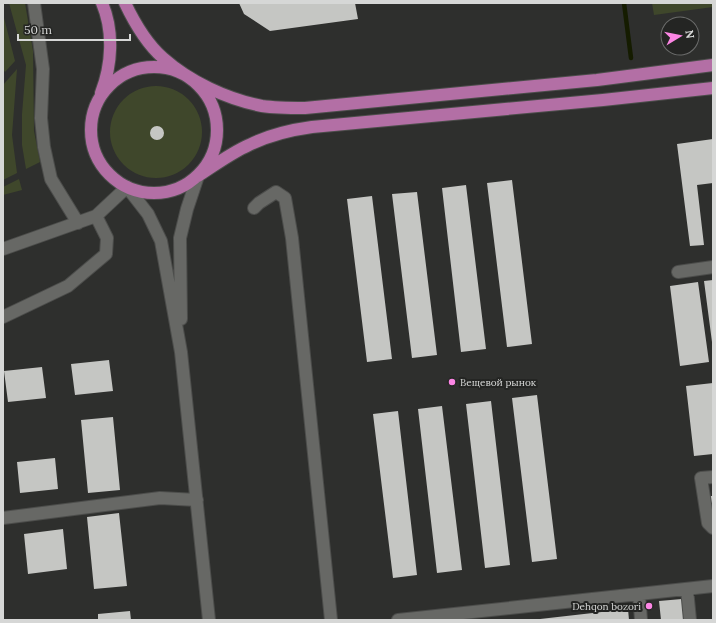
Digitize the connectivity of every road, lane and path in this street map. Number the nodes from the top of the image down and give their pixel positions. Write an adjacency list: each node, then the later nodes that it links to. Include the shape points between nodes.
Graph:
1 (34, 3): 12 (street, via 43,69 41,118 44,147 51,179)
2 (102, 3): 7 (main road, via 107,17 110,42 106,82)
3 (125, 3): 5 (main road, via 149,42 163,58)
4 (713, 65): 5 (main road, via 597,80 291,108 262,106 238,100)
5 (186, 76): 7 (main road, via 175,70 162,68 138,69 115,81); 8 (main road, via 204,91 210,100 217,123 218,134 214,151)
6 (713, 88): 8 (main road, via 289,130 248,145)
7 (99, 100): 9 (main road, via 91,133 95,149 109,174)
8 (198, 176): 9 (main road, via 180,188 164,192 148,193); 17 (street, via 180,238)
9 (127, 187): 11 (street); 17 (street, via 148,214 161,241)
10 (254, 208): 26 (street, via 276,192 285,198 293,246)
11 (96, 216): 12 (street); 16 (street, via 107,238 106,254 68,286)
12 (78, 223): 13 (street)
13 (3, 249)
14 (713, 267): 15 (street)
15 (678, 272)
16 (3, 317)
17 (182, 352): 19 (street)
18 (713, 477): 21 (street, via 701,478 708,523)
19 (197, 500): 20 (street, via 160,498); 25 (street)
20 (3, 518)
21 (713, 528)
22 (713, 586): 23 (street)
23 (687, 589): 24 (street); 29 (street)
24 (639, 594): 27 (street); 28 (street)
25 (209, 620)
26 (331, 620)
27 (398, 620)
28 (641, 620)
29 (690, 620)

